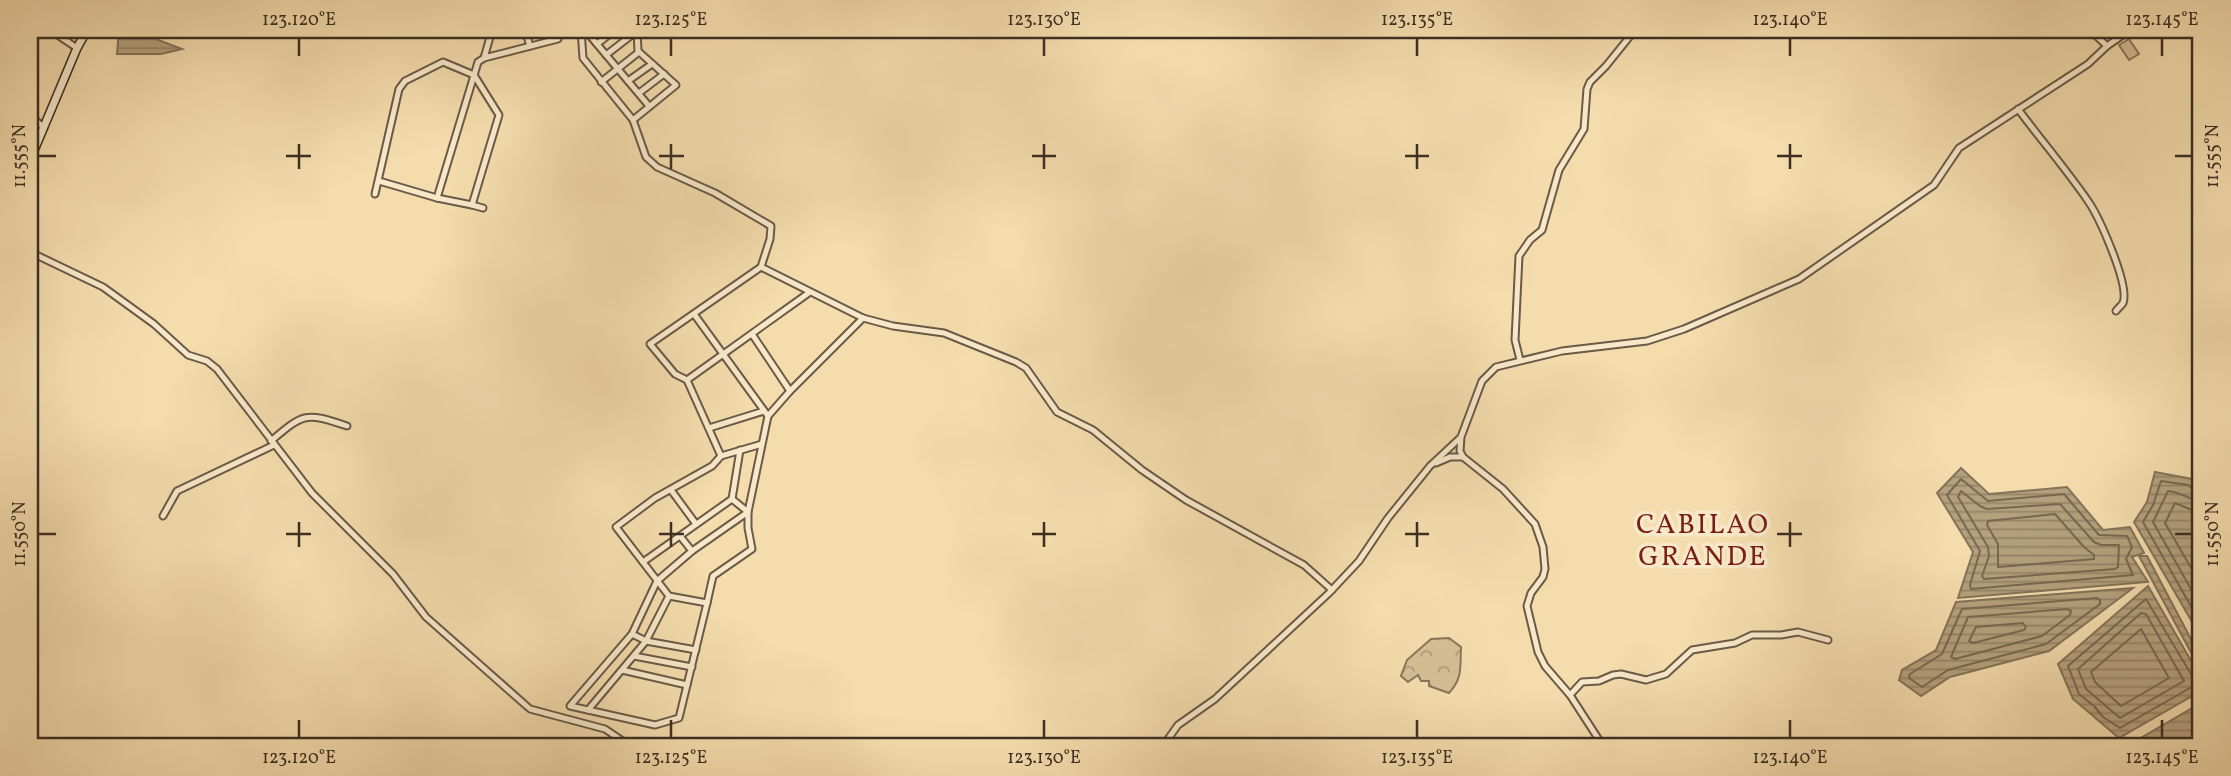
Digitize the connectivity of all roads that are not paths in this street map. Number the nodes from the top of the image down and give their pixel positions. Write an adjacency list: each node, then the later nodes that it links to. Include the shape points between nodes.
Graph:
1 (50, 30): 16 (street)
2 (87, 30): 16 (main road)
3 (488, 30): 19 (street)
4 (526, 30): 14 (street)
5 (581, 30): 25 (street, via 583,58)
6 (588, 30): 13 (street)
7 (615, 30): 13 (street)
8 (1635, 30): 46 (street, via 1590,82 1584,129 1559,170 1542,230 1520,256 1515,340)
9 (2090, 30): 15 (street)
10 (2130, 30): 15 (street)
11 (637, 31): 17 (street); 18 (street)
12 (558, 38): 14 (street)
13 (597, 44): 18 (street)
14 (530, 46): 19 (street)
15 (2107, 46): 28 (street, via 2088,64)
16 (77, 48): 31 (main road)
17 (639, 51): 20 (street); 21 (street)
18 (606, 55): 21 (street)
19 (484, 58): 23 (street)
20 (652, 64): 22 (street); 24 (street)
21 (617, 68): 24 (street); 25 (street)
22 (664, 74): 26 (street); 27 (street, via 676,85)
23 (474, 75): 33 (street, via 443,62 405,81 399,89); 35 (street); 36 (street, via 499,115)
24 (628, 81): 26 (street)
25 (601, 82): 30 (street)
26 (639, 93): 27 (street)
27 (649, 106): 30 (street)
28 (2018, 109): 41 (street, via 2099,222 2123,283 2124,301); 46 (street, via 1959,148 1934,185 1792,283 1647,341)
29 (30, 115): 31 (street)
30 (633, 120): 39 (street, via 646,158 657,167 715,193 771,226)
31 (44, 128): 32 (main road)
32 (30, 160)
33 (379, 181): 34 (street); 35 (street)
34 (375, 194)
35 (437, 198): 36 (street)
36 (472, 205): 37 (street)
37 (483, 208)
38 (30, 252): 53 (street, via 103,287 188,355 207,361)
39 (761, 267): 40 (street); 42 (street)
40 (810, 292): 43 (street); 44 (street)
41 (2116, 311)
42 (694, 314): 45 (street); 47 (street, via 650,344 675,374)
43 (863, 318): 48 (street); 68 (street, via 944,333 1026,368 1058,412 1093,430 1186,500 1304,565)
44 (752, 334): 45 (street); 48 (street)
45 (723, 354): 47 (street); 49 (street)
46 (1520, 360): 52 (street, via 1487,374)
47 (687, 380): 51 (street)
48 (790, 390): 49 (street)
49 (766, 413): 51 (street); 54 (street)
50 (347, 426): 53 (street, via 304,417)
51 (709, 428): 56 (street)
52 (1461, 437): 57 (street); 58 (street)
53 (273, 443): 62 (street, via 177,491); 82 (street, via 312,493 393,574 426,617 530,709)
54 (762, 444): 55 (street); 61 (street)
55 (740, 450): 56 (street); 60 (street)
56 (721, 456): 59 (street)
57 (1463, 457): 58 (street, via 1444,458); 79 (street, via 1503,489 1539,533 1545,569 1528,600 1528,612 1545,666)
58 (1430, 466): 68 (street)
59 (671, 490): 63 (street); 66 (street, via 616,527)
60 (732, 499): 61 (street); 63 (street)
61 (748, 512): 65 (street); 70 (street, via 751,549 713,576)
62 (163, 516)
63 (695, 524): 64 (street)
64 (680, 536): 65 (street); 66 (street)
65 (692, 551): 67 (street)
66 (643, 562): 67 (street)
67 (657, 581): 69 (street); 71 (street)
68 (1332, 590): 84 (street, via 1215,699 1178,725)
69 (668, 596): 70 (street); 73 (street)
70 (707, 603): 74 (street)
71 (632, 634): 73 (street); 80 (street)
72 (1828, 640): 79 (street, via 1798,632 1752,635 1735,643 1692,650 1667,674 1646,680 1614,675 1582,682)
73 (646, 641): 74 (street); 75 (street)
74 (696, 650): 76 (street)
75 (634, 656): 76 (street); 77 (street)
76 (692, 667): 78 (street)
77 (622, 670): 78 (street); 81 (street)
78 (687, 685): 81 (street, via 679,718 655,725)
79 (1570, 695): 85 (street)
80 (570, 706): 81 (street); 82 (street)
81 (588, 710)
82 (562, 717): 83 (street, via 605,729)
83 (629, 746)
84 (1163, 746)
85 (1603, 746)

